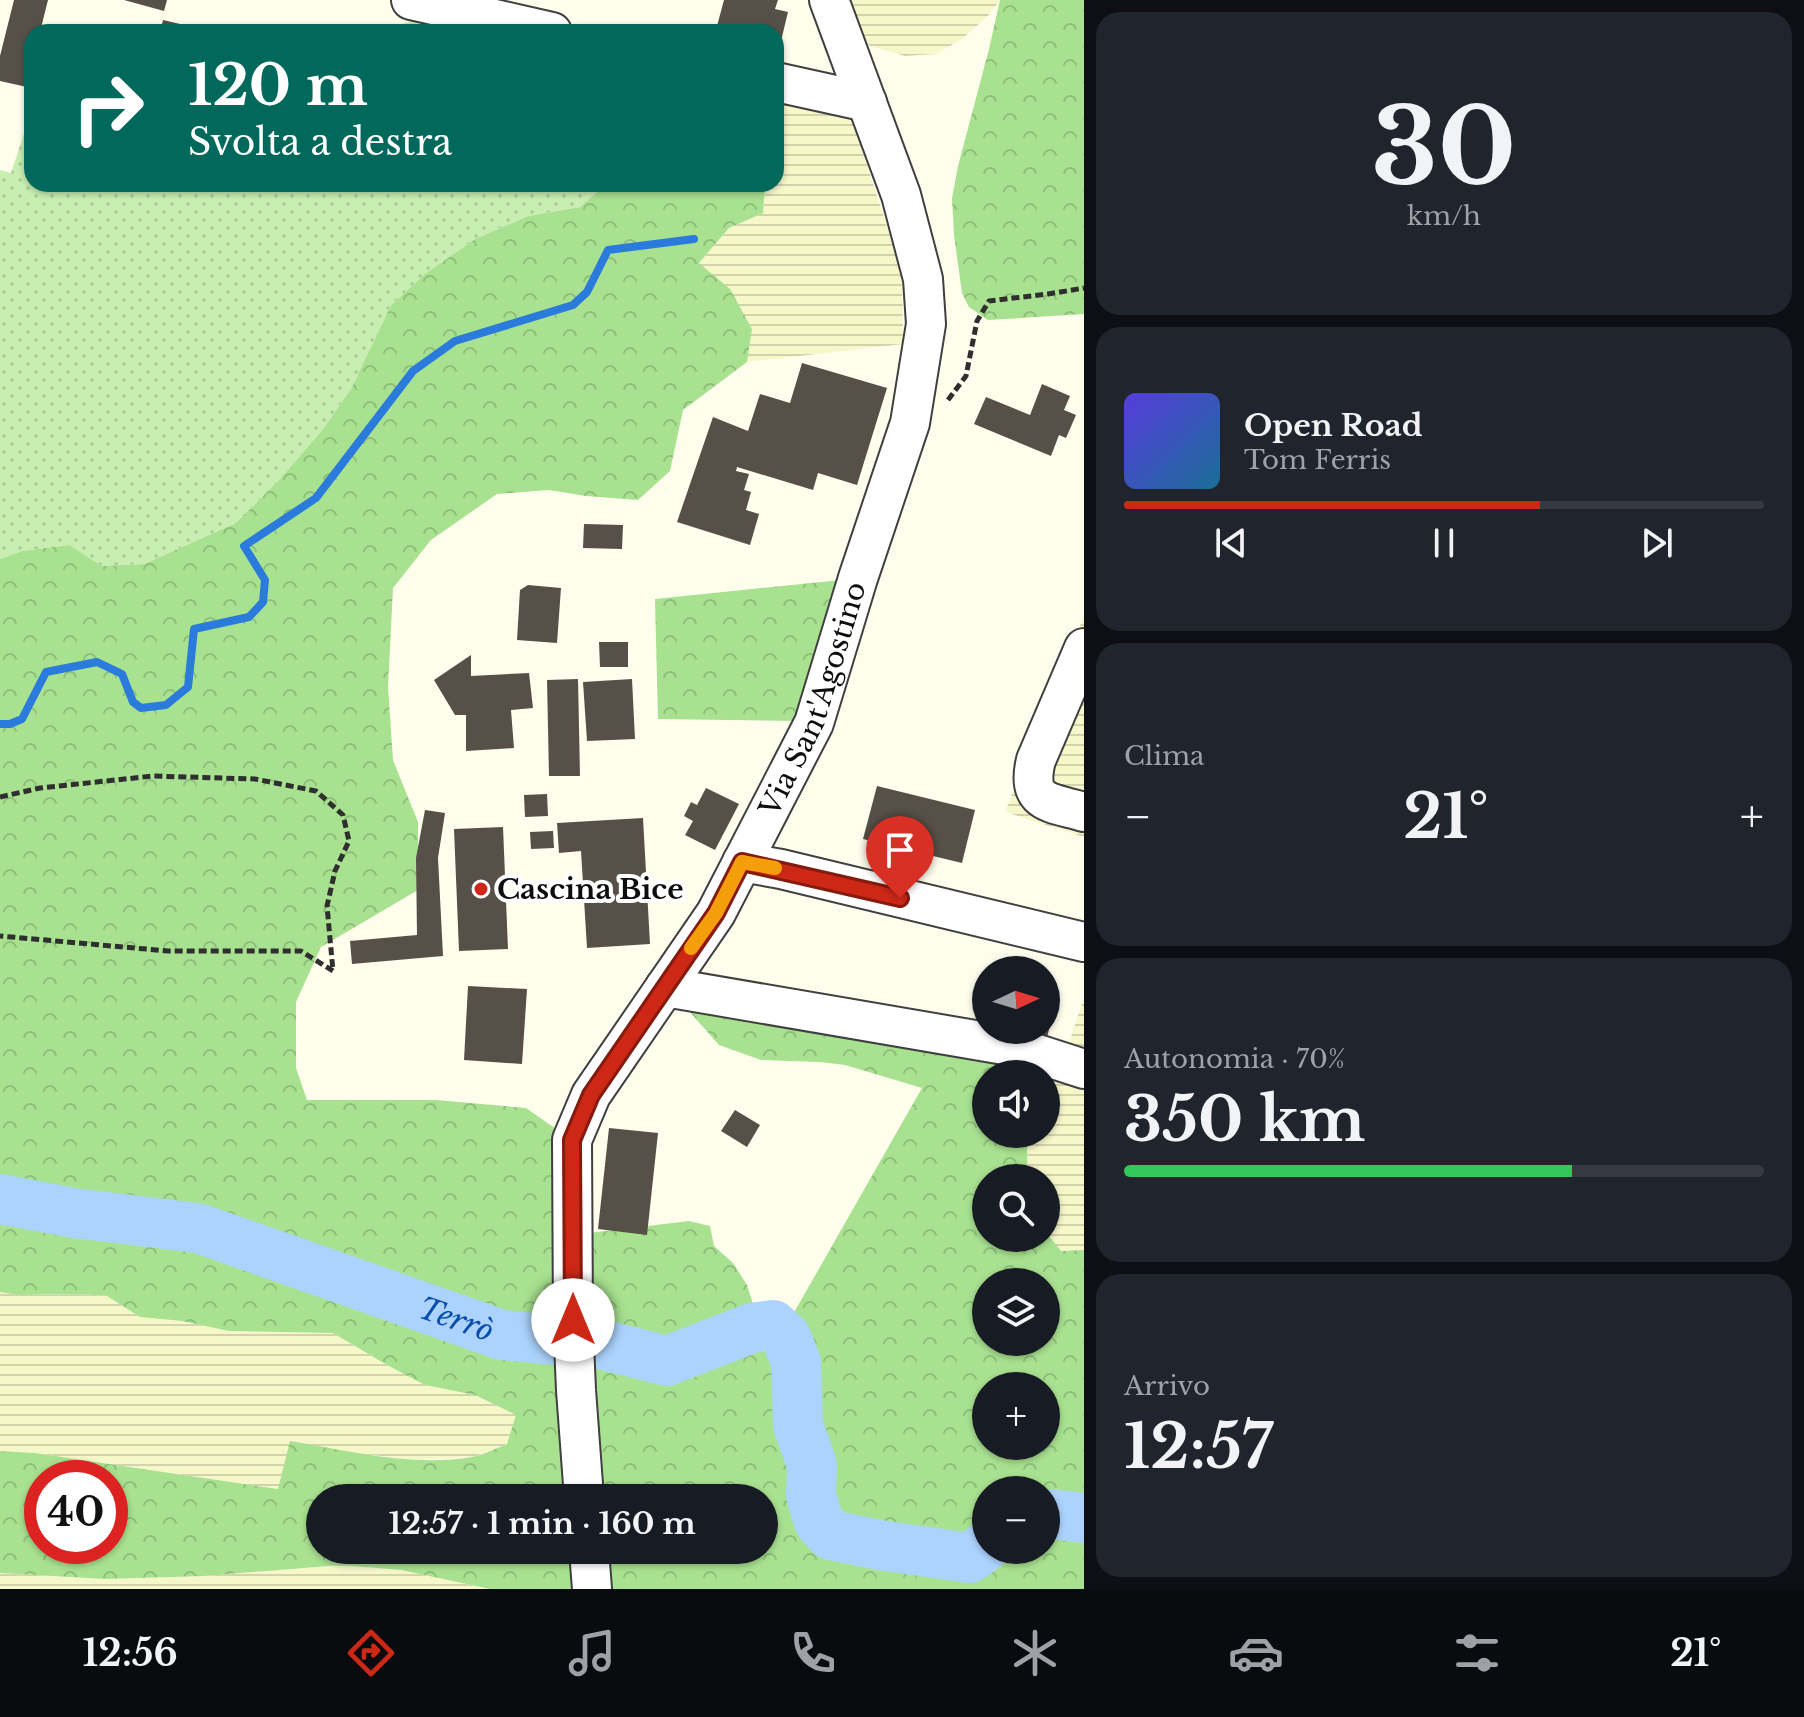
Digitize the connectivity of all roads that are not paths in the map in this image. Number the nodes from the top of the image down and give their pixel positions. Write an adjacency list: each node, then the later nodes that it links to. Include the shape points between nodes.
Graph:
1 (411, 0): 3 (street)
2 (829, 0): 5 (street, Via Sant'Agostino)
3 (517, 24)
4 (784, 84): 5 (street)
5 (867, 102): 8 (street, Via Sant'Agostino, via 901,195 923,279 926,324 910,423 814,723)
6 (1084, 648): 7 (street, via 1032,775 1036,793 1046,801)
7 (1084, 812)
8 (742, 862): 9 (street); 10 (street, Via Sant'Agostino, via 716,913)
9 (1084, 942)
10 (665, 987): 11 (street, via 1016,1047); 12 (street, Via Sant'Agostino, via 591,1095 572,1140 573,1320)
11 (1084, 1069)
12 (583, 1484)
13 (590, 1564): 14 (street)
14 (592, 1589)

